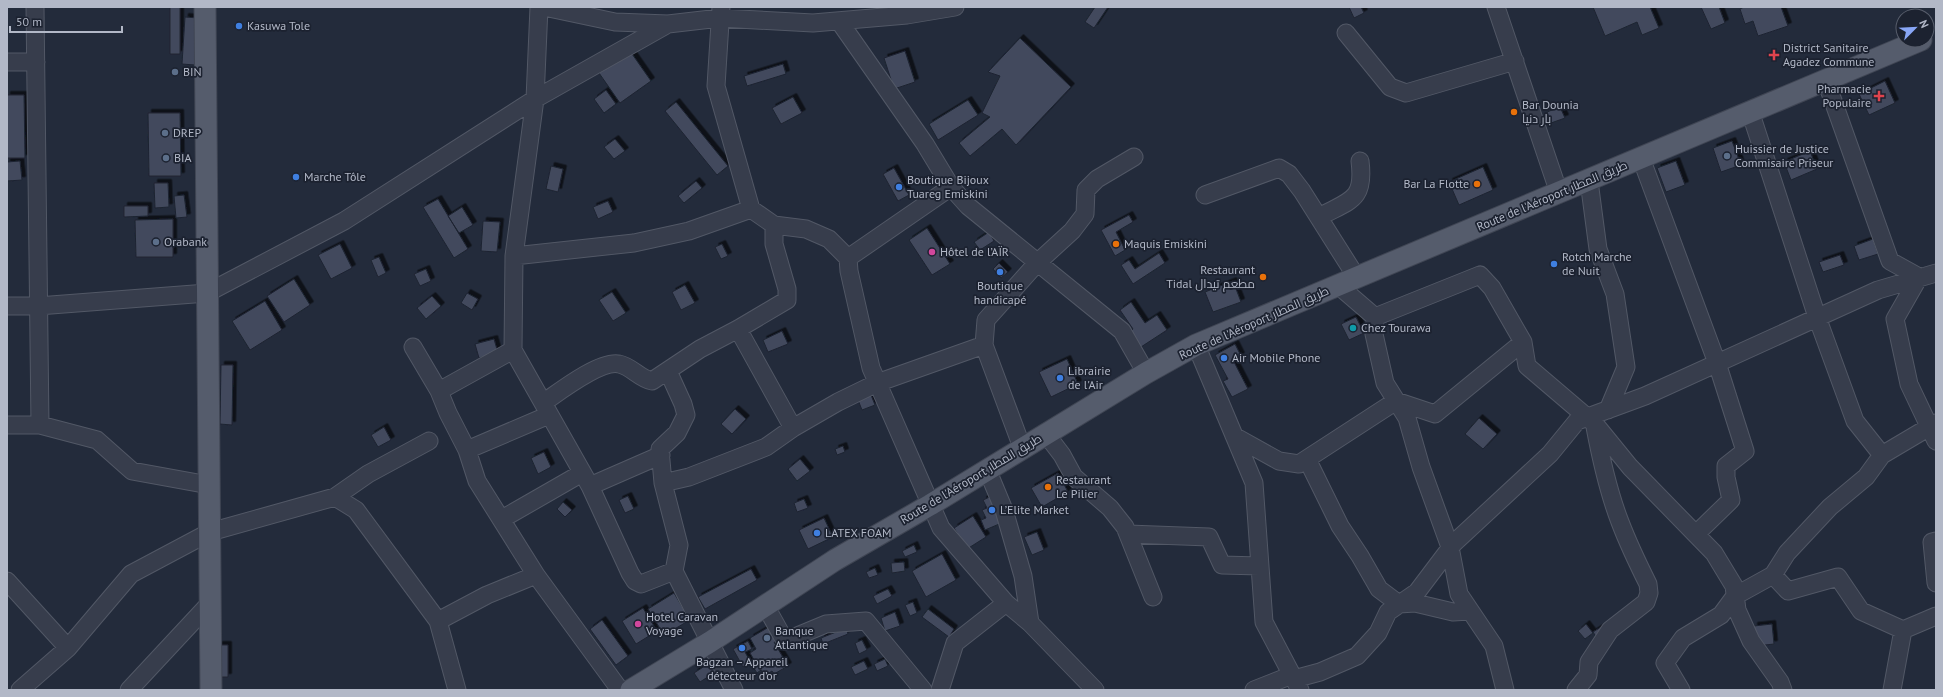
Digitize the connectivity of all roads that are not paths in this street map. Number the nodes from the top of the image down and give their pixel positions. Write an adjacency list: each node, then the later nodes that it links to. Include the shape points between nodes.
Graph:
1 (35, 7): 15 (street)
2 (205, 7): 35 (main road)
3 (539, 7): 17 (street)
4 (544, 7): 10 (street, via 615,22)
5 (955, 7): 7 (street)
6 (1496, 7): 13 (street)
7 (907, 11): 9 (street)
8 (721, 13): 9 (street, via 813,23); 10 (street); 26 (street, via 716,86)
9 (839, 21): 23 (street, via 925,144)
10 (668, 24): 17 (street)
11 (1346, 33): 13 (street, via 1390,87 1406,94)
12 (1902, 48): 16 (main road, Route de l'Aéroport طريق المطار)
13 (1515, 61): 24 (street)
14 (7, 62): 15 (street)
15 (36, 62): 37 (street)
16 (1826, 81): 18 (main road, Route de l'Aéroport طريق المطار); 33 (street, via 1890,261)
17 (536, 99): 29 (street); 35 (street, via 344,221)
18 (1750, 111): 20 (main road, Route de l'Aéroport طريق المطار); 39 (street)
19 (1134, 158): 31 (street, via 1097,179 1086,190 1085,214 1072,232)
20 (1641, 158): 22 (main road, Route de l'Aéroport طريق المطار); 46 (street)
21 (1360, 161): 27 (street, via 1362,178 1359,191 1352,199)
22 (1589, 181): 24 (main road, Route de l'Aéroport طريق المطار); 53 (street, via 1598,249 1615,294 1626,367)
23 (951, 187): 30 (street); 31 (street, via 968,206)
24 (1559, 193): 34 (main road, Route de l'Aéroport طريق المطار)
25 (1205, 195): 27 (street, via 1279,168 1289,174)
26 (751, 209): 28 (street); 29 (street, via 689,232 634,243)
27 (1319, 217): 34 (street)
28 (774, 225): 30 (street, via 806,230 829,239); 40 (street, via 774,244 787,289 787,300)
29 (514, 256): 45 (street)
30 (848, 258): 49 (street, via 871,368)
31 (1038, 263): 42 (street, via 986,320); 48 (street, via 1122,331)
32 (1936, 273): 33 (street)
33 (1919, 277): 39 (street, via 1878,290); 58 (street, via 1895,319 1909,384)
34 (1348, 282): 38 (street); 43 (main road, Route de l'Aéroport طريق المطار)
35 (207, 293): 37 (street); 70 (main road)
36 (7, 306): 37 (street)
37 (38, 306): 56 (street)
38 (1375, 317): 41 (street, via 1480,275 1492,288); 51 (street, via 1374,334 1385,383)
39 (1817, 317): 46 (street); 65 (street, via 1855,421)
40 (738, 329): 47 (street, via 700,349); 57 (street)
41 (1523, 342): 51 (street, via 1435,414); 54 (street, via 1527,366)
42 (984, 345): 49 (street); 63 (street)
43 (1196, 345): 48 (main road, Route de l'Aéroport طريق المطار); 60 (street)
44 (413, 347): 50 (street)
45 (513, 350): 50 (street); 52 (street)
46 (1717, 363): 53 (street); 76 (street, via 1745,451 1726,466 1731,500)
47 (668, 371): 52 (street, via 652,381 621,364 612,363 585,375); 64 (street, via 686,415 676,433 660,449)
48 (1146, 373): 59 (main road, Route de l'Aéroport طريق المطار)
49 (877, 383): 57 (street); 72 (street)
50 (440, 391): 62 (street)
51 (1396, 401): 66 (street); 78 (street, via 1407,418 1421,467)
52 (546, 409): 62 (street); 68 (street)
53 (1608, 410): 54 (street)
54 (1590, 421): 76 (street, via 1630,467); 78 (street, via 1577,421 1550,454); 111 (street, via 1620,523 1648,584 1649,592 1646,602 1610,630 1589,662 1588,675)
55 (7, 425): 56 (street)
56 (40, 425): 70 (street, via 97,440 132,471)
57 (793, 428): 69 (street, via 766,447 689,477)
58 (1934, 430): 65 (street)
59 (1046, 434): 63 (main road, Route de l'Aéroport طريق المطار); 75 (street, via 1074,477 1110,508 1125,526)
60 (1234, 436): 66 (street, via 1280,461 1299,464); 79 (street, via 1254,483)
61 (429, 441): 71 (street, via 368,474)
62 (467, 450): 73 (street, via 477,481)
63 (1023, 450): 67 (main road, Route de l'Aéroport طريق المطار)
64 (660, 455): 68 (street); 69 (street)
65 (1882, 455): 82 (street, via 1866,477 1830,507 1787,553)
66 (1307, 459): 89 (street, via 1340,526 1379,589)
67 (987, 469): 72 (main road, Route de l'Aéroport طريق المطار); 94 (street, via 1004,510 1023,576)
68 (586, 480): 73 (street); 80 (street, via 635,581 641,584)
69 (663, 483): 80 (street, via 679,545)
70 (209, 485): 74 (main road)
71 (336, 496): 74 (street); 93 (street, via 356,510)
72 (930, 505): 88 (street, via 941,528); 90 (main road, Route de l'Aéroport طريق المطار, via 835,560)
73 (502, 519): 81 (street)
74 (210, 532): 87 (main road); 97 (street, via 131,574)
75 (1128, 534): 79 (street, via 1209,537 1222,565); 86 (street)
76 (1696, 534): 85 (street, via 1714,553 1734,586)
77 (1936, 541): 84 (street, via 1932,542)
78 (1450, 547): 89 (street, via 1416,592); 91 (street, via 1459,594)
79 (1260, 566): 98 (street, via 1264,622)
80 (674, 571): 96 (street)
81 (536, 575): 93 (street, via 486,595); 104 (street)
82 (1773, 575): 85 (street); 95 (street, via 1788,592 1838,577 1861,611)
83 (7, 581): 97 (street)
84 (1936, 583)
85 (1735, 596): 112 (street, via 1721,615 1683,638 1665,664); 113 (street, via 1737,610 1751,642)
86 (1153, 597)
87 (211, 602): 101 (street); 102 (main road)
88 (1006, 604): 94 (street); 107 (street, via 955,643)
89 (1399, 604): 91 (street, via 1415,603 1453,612); 98 (street, via 1388,612 1378,633 1357,656)
90 (765, 605): 96 (main road, Route de l'Aéroport طريق المطار); 106 (street, via 785,641 826,624 866,621)
91 (1470, 611): 110 (street, via 1494,646)
92 (1936, 616): 95 (street)
93 (438, 621): 103 (street)
94 (1030, 623): 108 (street)
95 (1904, 630): 114 (street)
96 (710, 642): 99 (main road, Route de l'Aéroport طريق المطار); 105 (street)
97 (68, 648): 100 (street)
98 (1296, 681): 109 (street)
99 (643, 687)
100 (20, 690)
101 (129, 690)
102 (211, 690)
103 (457, 690)
104 (620, 690)
105 (734, 690)
106 (923, 690)
107 (940, 690)
108 (1095, 690)
109 (1254, 690)
110 (1505, 690)
111 (1576, 690)
112 (1681, 690)
113 (1783, 690)
114 (1892, 690)

